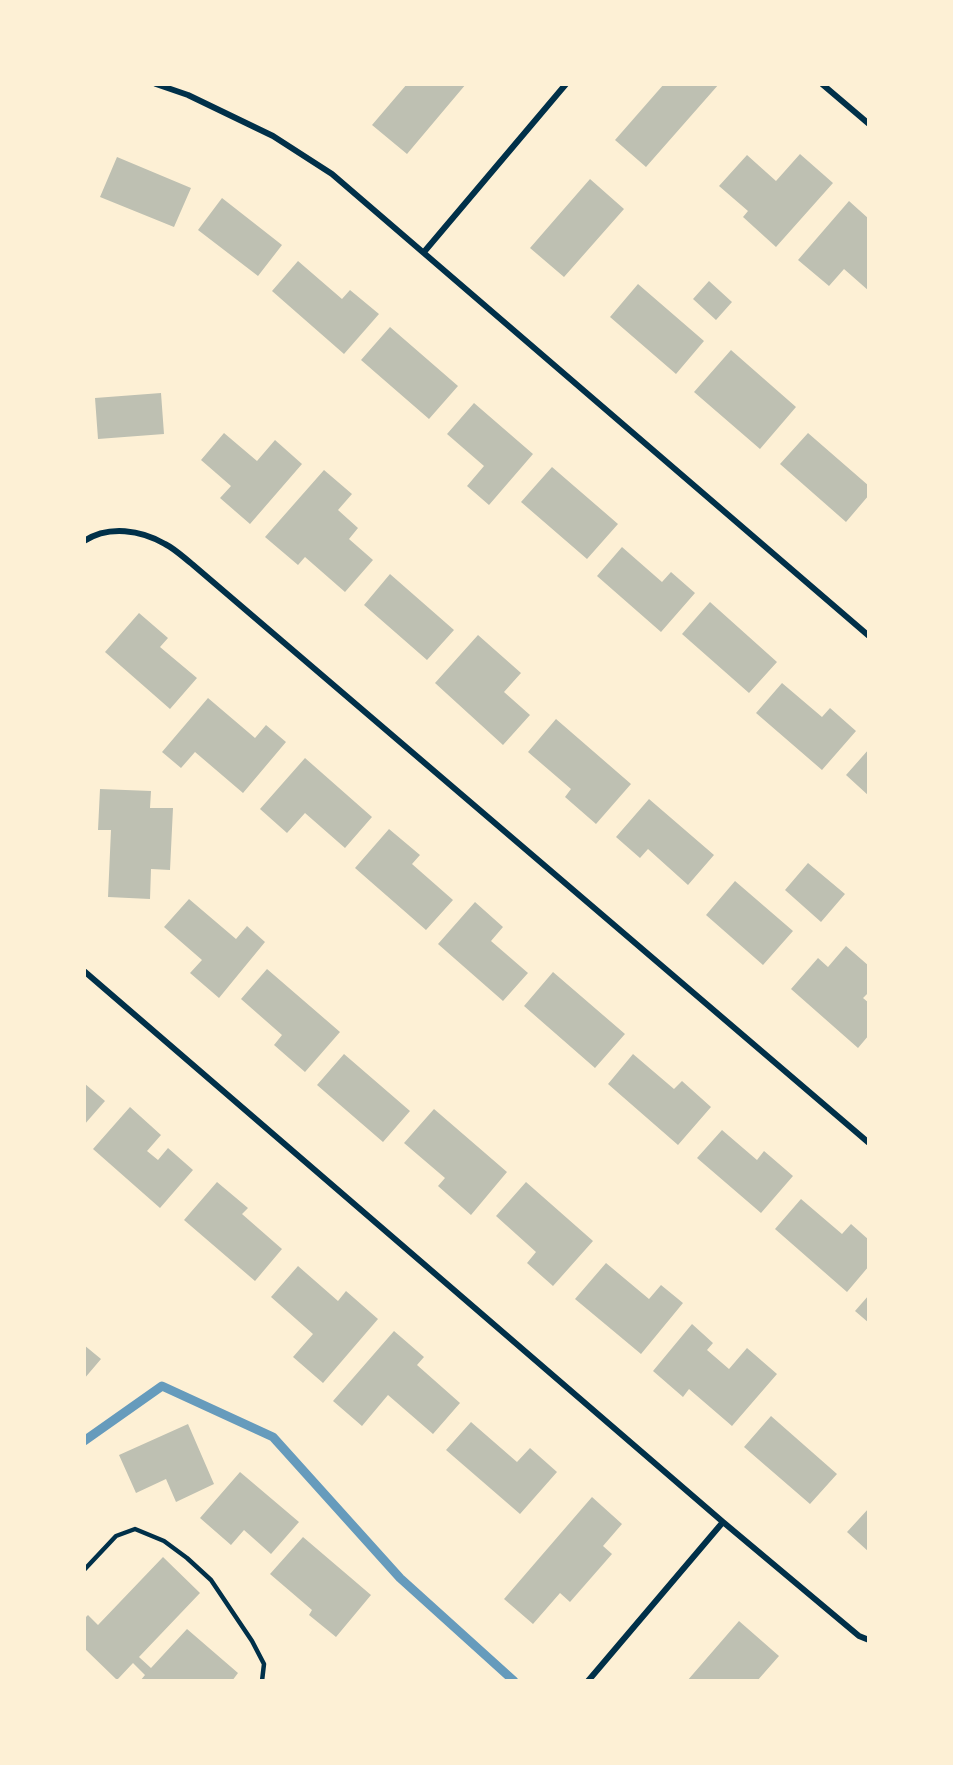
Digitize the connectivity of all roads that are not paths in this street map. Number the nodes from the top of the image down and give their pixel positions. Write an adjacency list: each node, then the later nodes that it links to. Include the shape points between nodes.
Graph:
1 (156, 84): 5 (street, via 273,136 333,174)
2 (566, 84): 5 (street)
3 (822, 84): 4 (street)
4 (869, 124)
5 (424, 252): 7 (street)
6 (84, 541): 9 (street, via 117,530 165,543)
7 (869, 636)
8 (84, 971): 10 (street)
9 (869, 1143)
10 (723, 1522): 12 (street, via 859,1636); 14 (street)
11 (84, 1570): 13 (lane, via 116,1536 135,1529 164,1541 211,1580 232,1610 264,1664)
12 (869, 1640)
13 (262, 1681)
14 (588, 1681)

